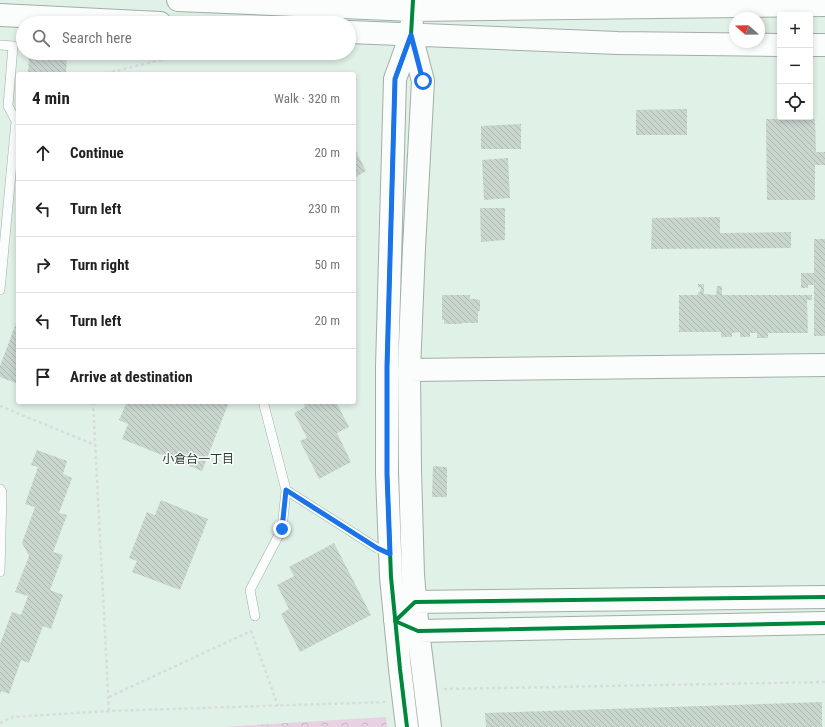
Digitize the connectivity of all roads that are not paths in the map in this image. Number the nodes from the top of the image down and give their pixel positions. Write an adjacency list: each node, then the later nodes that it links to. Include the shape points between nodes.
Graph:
1 (178, 0): 2 (street)
2 (413, 5): 3 (street); 7 (street)
3 (825, 5)
4 (0, 16): 5 (street)
5 (16, 17)
6 (356, 32): 7 (street)
7 (411, 35): 9 (street, via 617,43); 14 (street, via 423,81); 18 (street, via 395,79 387,367)
8 (0, 45): 12 (lane, via 12,46 8,106 16,121)
9 (777, 45)
10 (813, 45): 11 (street)
11 (825, 45)
12 (0, 290)
13 (825, 365): 14 (street)
14 (409, 370): 21 (street, via 410,485)
15 (264, 404): 17 (lane)
16 (0, 489): 19 (lane)
17 (286, 490): 18 (lane); 22 (lane, via 282,529 250,590)
18 (390, 554): 23 (street)
19 (0, 572)
20 (825, 597): 21 (street)
21 (416, 602): 23 (street); 25 (street)
22 (255, 616)
23 (395, 621): 25 (street); 26 (street)
24 (825, 623): 25 (street)
25 (418, 631): 27 (street)
26 (407, 727)
27 (430, 727)

